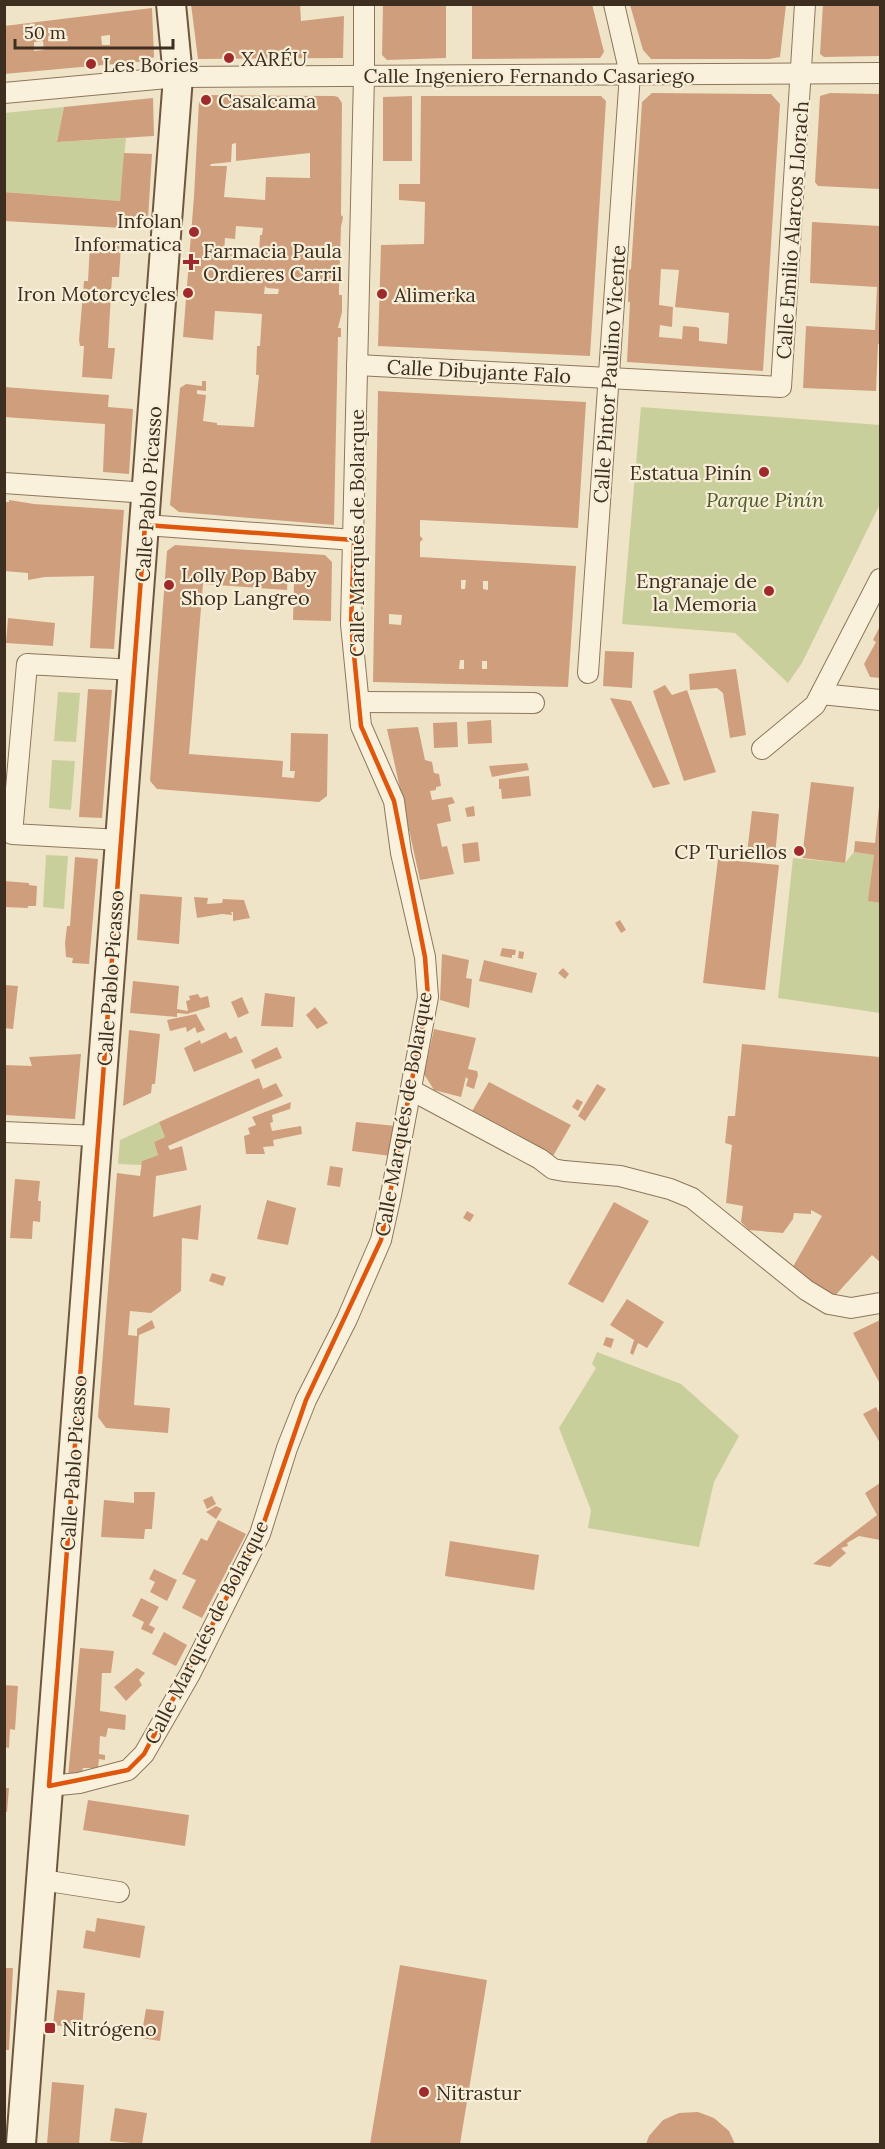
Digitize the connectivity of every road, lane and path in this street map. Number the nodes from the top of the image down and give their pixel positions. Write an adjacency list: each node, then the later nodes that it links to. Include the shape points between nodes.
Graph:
1 (171, 4): 9 (street, Calle Pablo Picasso)
2 (364, 4): 8 (street, Calle Marqués de Bolarque)
3 (614, 4): 7 (street, Calle Pintor Paulino Vicente)
4 (806, 4): 5 (street, Calle Emilio Alarcos Llorach)
5 (802, 73): 6 (street, Calle Ingeniero Fernando Casariego); 7 (street, Calle Ingeniero Fernando Casariego); 13 (street, Calle Emilio Alarcos Llorach)
6 (880, 73)
7 (630, 74): 8 (street, Calle Ingeniero Fernando Casariego); 12 (street, Calle Pintor Paulino Vicente)
8 (364, 76): 9 (street, Calle Ingeniero Fernando Casariego); 11 (street, Calle Marqués de Bolarque)
9 (178, 77): 10 (street, Calle Ingeniero Fernando Casariego); 15 (street, Calle Pablo Picasso)
10 (4, 93)
11 (357, 365): 12 (street, Calle Dibujante Falo); 17 (street, Calle Marqués de Bolarque)
12 (609, 378): 13 (street, Calle Dibujante Falo); 20 (street, Calle Pintor Paulino Vicente)
13 (781, 387)
14 (4, 483): 15 (street)
15 (148, 493): 16 (street, Calle Pablo Picasso)
16 (145, 525): 17 (street); 19 (street, Calle Pablo Picasso)
17 (354, 540): 23 (street, Calle Marqués de Bolarque, via 351,624)
18 (880, 579): 21 (street)
19 (134, 670): 26 (street, Calle Pablo Picasso); 26 (street, via 27,664 12,834)
20 (588, 673)
21 (821, 694): 22 (street); 25 (street, via 815,705)
22 (880, 700)
23 (359, 702): 24 (street); 27 (street, Calle Marqués de Bolarque, via 361,726 394,801 401,853 425,957 428,997)
24 (534, 703)
25 (762, 749)
26 (121, 840): 29 (street, Calle Pablo Picasso)
27 (411, 1090): 30 (street, via 553,1168 639,1180 692,1198 830,1305 851,1308); 31 (street, Calle Marqués de Bolarque, via 381,1240 306,1400 260,1534 190,1674 144,1754 128,1770 79,1783)
28 (4, 1132): 29 (street)
29 (98, 1136): 31 (street, Calle Pablo Picasso)
30 (880, 1303)
31 (49, 1786): 32 (street, Calle Pablo Picasso)
32 (42, 1880): 33 (street); 34 (street, Calle Pablo Picasso)
33 (119, 1892)
34 (21, 2145)

